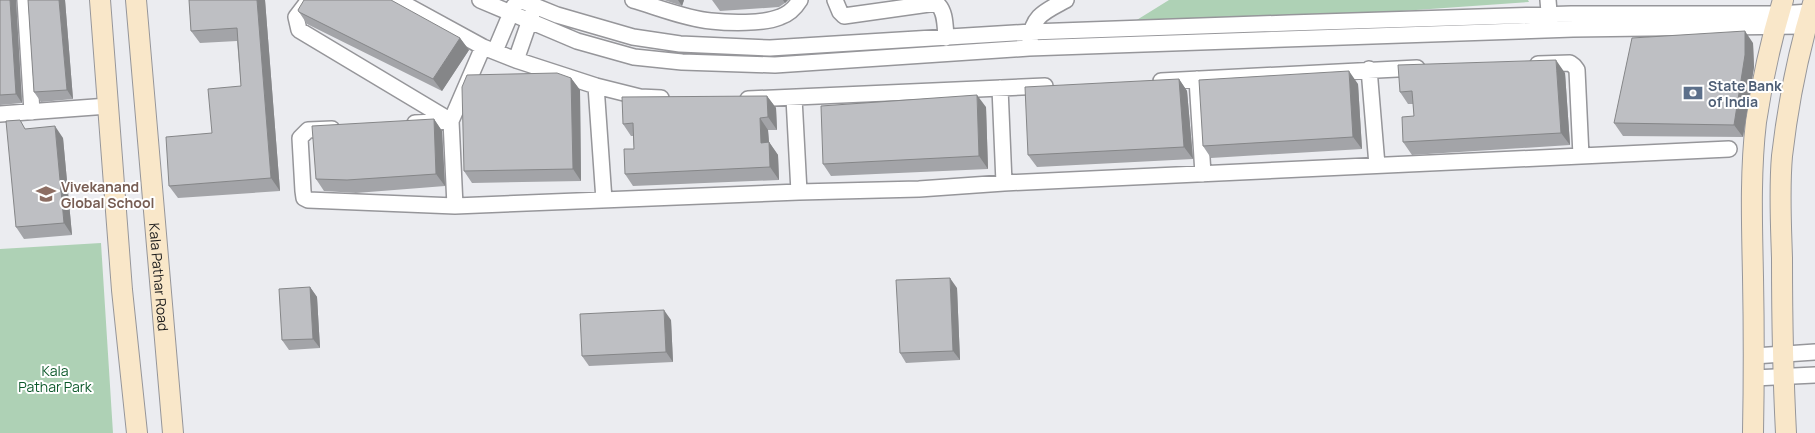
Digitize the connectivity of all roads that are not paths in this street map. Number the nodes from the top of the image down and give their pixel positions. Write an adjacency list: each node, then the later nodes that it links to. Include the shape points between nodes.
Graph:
1 (25, 0): 40 (street)
2 (100, 0): 39 (street)
3 (136, 0): 60 (street, Kala Pathar Road)
4 (309, 0): 42 (street, via 296,17 299,30)
5 (397, 0): 26 (street)
6 (480, 0): 12 (street)
7 (633, 0): 8 (street, via 710,21 736,22 780,17 793,10)
8 (800, 0)
9 (835, 0): 11 (street, via 844,16)
10 (1066, 0): 22 (street, via 1035,20)
11 (935, 2): 23 (street, via 941,9)
12 (516, 5): 13 (street); 18 (street); 26 (street)
13 (535, 6): 18 (street); 23 (street, via 632,37 680,44 770,48)
14 (1548, 7): 15 (street); 19 (street); 21 (street)
15 (1570, 7): 17 (street); 20 (street)
16 (1810, 13): 17 (street); 54 (street, via 1798,60 1782,157)
17 (1779, 14): 20 (street); 55 (street, via 1756,124 1752,202)
18 (529, 22): 25 (street, via 612,52 682,62 775,65); 27 (street)
19 (1289, 22): 22 (street); 24 (street)
20 (1573, 29): 21 (street)
21 (1550, 30): 24 (street)
22 (1031, 32): 23 (street); 25 (street)
23 (946, 38)
24 (1290, 40): 25 (street)
25 (1029, 48)
26 (489, 49): 27 (street); 42 (street)
27 (516, 60): 33 (street)
28 (1525, 64): 46 (street, via 1570,63 1577,70)
29 (1428, 67): 30 (street)
30 (1369, 69): 31 (street); 47 (street)
31 (1197, 79): 32 (street); 48 (street)
32 (1148, 81)
33 (596, 86): 37 (street, via 640,97); 51 (street)
34 (1059, 86): 35 (street)
35 (1000, 88): 36 (street); 49 (street)
36 (794, 98): 38 (street); 50 (street)
37 (679, 99)
38 (736, 99)
39 (108, 106): 40 (street); 59 (street)
40 (32, 112): 41 (street)
41 (0, 114)
42 (451, 121): 43 (street); 52 (street)
43 (404, 124)
44 (346, 128): 52 (street, via 308,130 300,138 304,198)
45 (1729, 149): 46 (street)
46 (1581, 156): 47 (street)
47 (1377, 165): 48 (street)
48 (1203, 174): 49 (street)
49 (1004, 183): 50 (street)
50 (799, 192): 51 (street)
51 (604, 200): 52 (street)
52 (455, 206)
53 (1815, 352): 54 (street)
54 (1783, 354): 55 (street); 58 (street)
55 (1754, 356): 57 (street)
56 (1815, 375): 58 (street)
57 (1754, 378): 58 (street); 61 (street)
58 (1783, 378): 62 (street)
59 (137, 433)
60 (173, 433)
61 (1753, 433)
62 (1786, 433)

